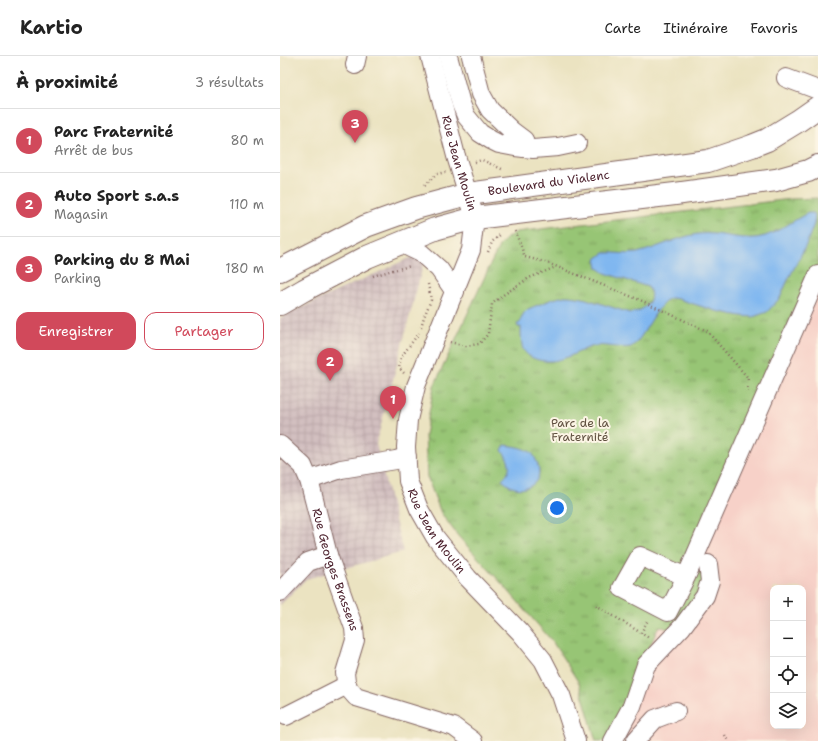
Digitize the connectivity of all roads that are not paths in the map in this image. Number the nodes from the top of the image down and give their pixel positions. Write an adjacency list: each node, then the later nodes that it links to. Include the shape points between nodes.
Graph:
1 (430, 56): 10 (street, Rue Jean Moulin)
2 (448, 56): 8 (street, via 466,116 480,132 499,144)
3 (471, 56): 8 (street, via 482,94 490,110 524,140)
4 (786, 78): 5 (street)
5 (818, 90)
6 (818, 107): 10 (main road, Boulevard du Vialenc, via 767,140 708,161)
7 (577, 143): 8 (street, via 558,147)
8 (529, 148)
9 (818, 166): 11 (main road, Boulevard du Vialenc, via 776,180 512,221)
10 (468, 194): 11 (street, Rue Jean Moulin); 13 (main road, Boulevard du Vialenc, via 416,208 366,226)
11 (475, 218): 12 (main road, Boulevard du Vialenc, via 435,229); 15 (street, Rue Jean Moulin, via 472,250)
12 (400, 243): 15 (street, via 421,253 439,268); 16 (main road, Boulevard du Vialenc, via 368,257)
13 (280, 270)
14 (818, 275): 22 (street)
15 (455, 292): 18 (street, Rue Jean Moulin, via 416,386 408,420)
16 (280, 304)
17 (282, 446): 19 (street, Rue Georges Brassens, via 302,466)
18 (407, 457): 19 (street, via 341,469); 30 (street, Rue Jean Moulin, via 408,481 419,509 435,537 468,578 543,660 561,695)
19 (309, 480): 20 (street, Rue Georges Brassens)
20 (328, 555): 23 (street, via 308,562); 24 (street, Rue Georges Brassens, via 354,628 355,640 345,672)
21 (708, 564): 25 (street, via 710,581 705,596 682,627 646,665)
22 (686, 577)
23 (280, 592)
24 (347, 685): 27 (street); 29 (street, via 356,696 454,727)
25 (636, 693): 28 (street, via 642,700 645,712); 31 (street, via 632,706)
26 (676, 711): 28 (street, via 655,719)
27 (286, 716)
28 (641, 738)
29 (473, 741)
30 (576, 741)
31 (613, 741)

